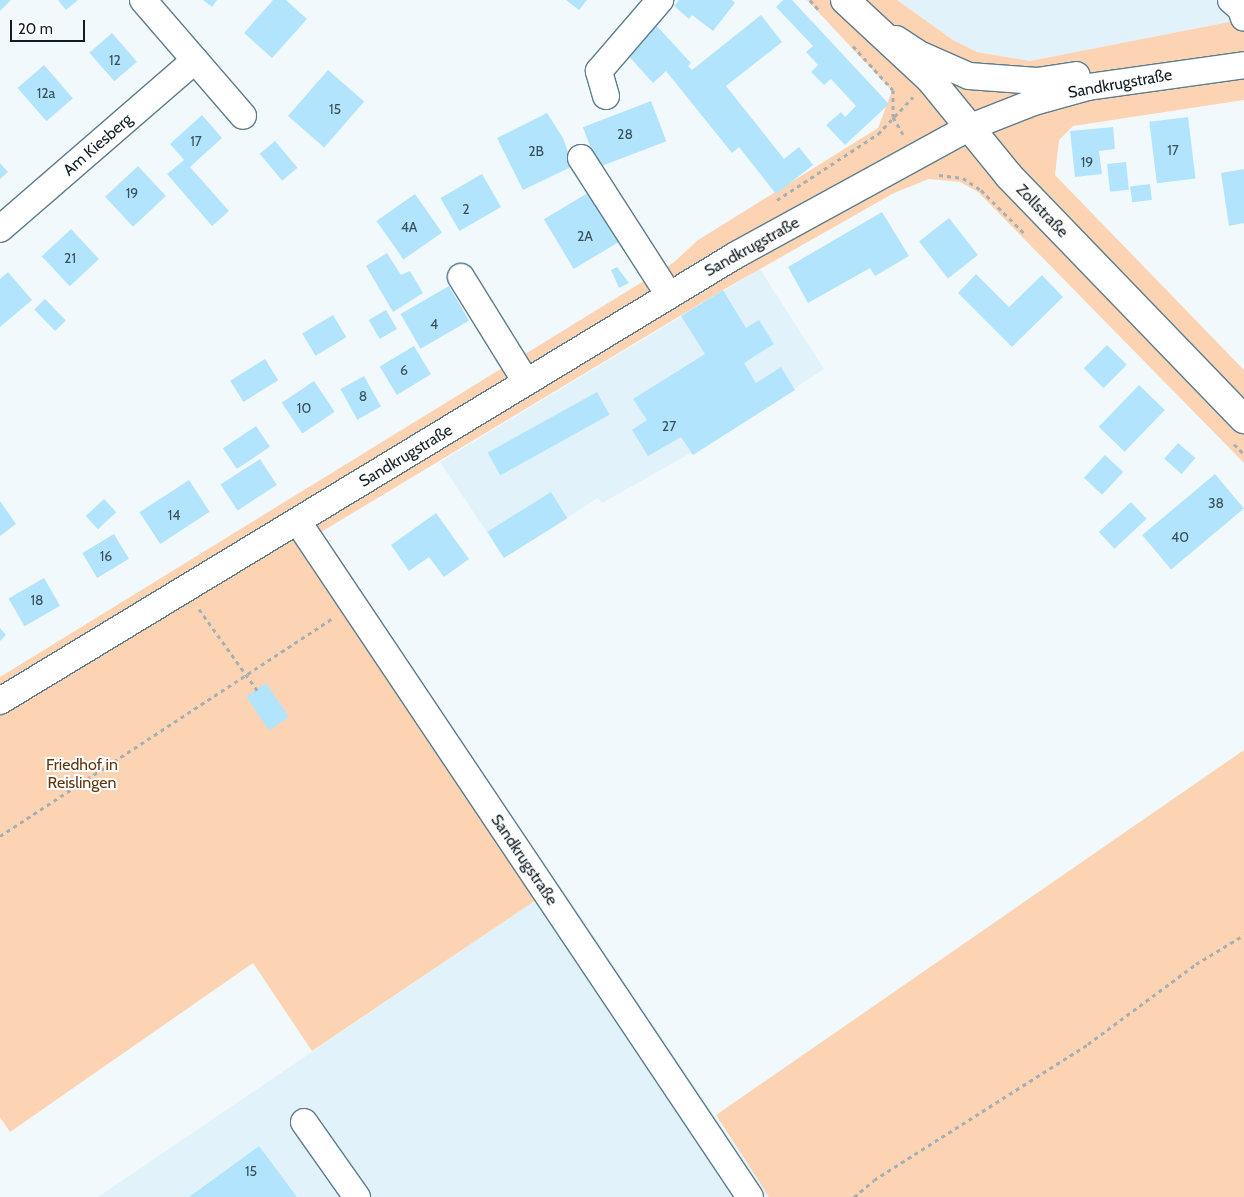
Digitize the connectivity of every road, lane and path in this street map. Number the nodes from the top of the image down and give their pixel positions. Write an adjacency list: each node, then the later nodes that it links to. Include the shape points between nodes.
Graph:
1 (143, 0): 10 (street)
2 (660, 0): 12 (street, via 599,72)
3 (810, 0): 5 (path)
4 (1231, 0): 6 (street, via 1241,9)
5 (834, 7): 7 (main road, Zollstraße)
6 (1244, 18)
7 (867, 21): 9 (street, via 921,55 969,76 1038,81); 15 (main road, Zollstraße, via 930,79)
8 (848, 41): 14 (path, via 893,90)
9 (1244, 52)
10 (195, 60): 13 (street); 18 (street, Am Kiesberg)
11 (1244, 65): 15 (street, Sandkrugstraße, via 1088,87 1034,102)
12 (606, 96)
13 (243, 116)
14 (893, 117)
15 (968, 128): 17 (street, Sandkrugstraße); 23 (main road, Zollstraße)
16 (581, 158): 21 (street)
17 (916, 158): 19 (path, via 925,176 946,174 963,178 981,190); 21 (street, Sandkrugstraße, via 736,255)
18 (0, 229)
19 (1029, 238)
20 (461, 277): 22 (street)
21 (670, 295): 22 (street, Sandkrugstraße)
22 (526, 382): 25 (street, Sandkrugstraße)
23 (1237, 429): 24 (path)
24 (1244, 454)
25 (298, 522): 26 (street, Sandkrugstraße); 27 (street, Sandkrugstraße)
26 (185, 589): 28 (path); 30 (street, Sandkrugstraße)
27 (354, 605): 28 (path); 35 (street, Sandkrugstraße)
28 (247, 675): 29 (path); 31 (path)
29 (257, 690)
30 (0, 701)
31 (0, 836)
32 (1244, 935): 36 (path, via 1196,964 1088,1044 874,1180)
33 (304, 1122): 34 (street)
34 (357, 1197)
35 (750, 1197)
36 (854, 1197)

